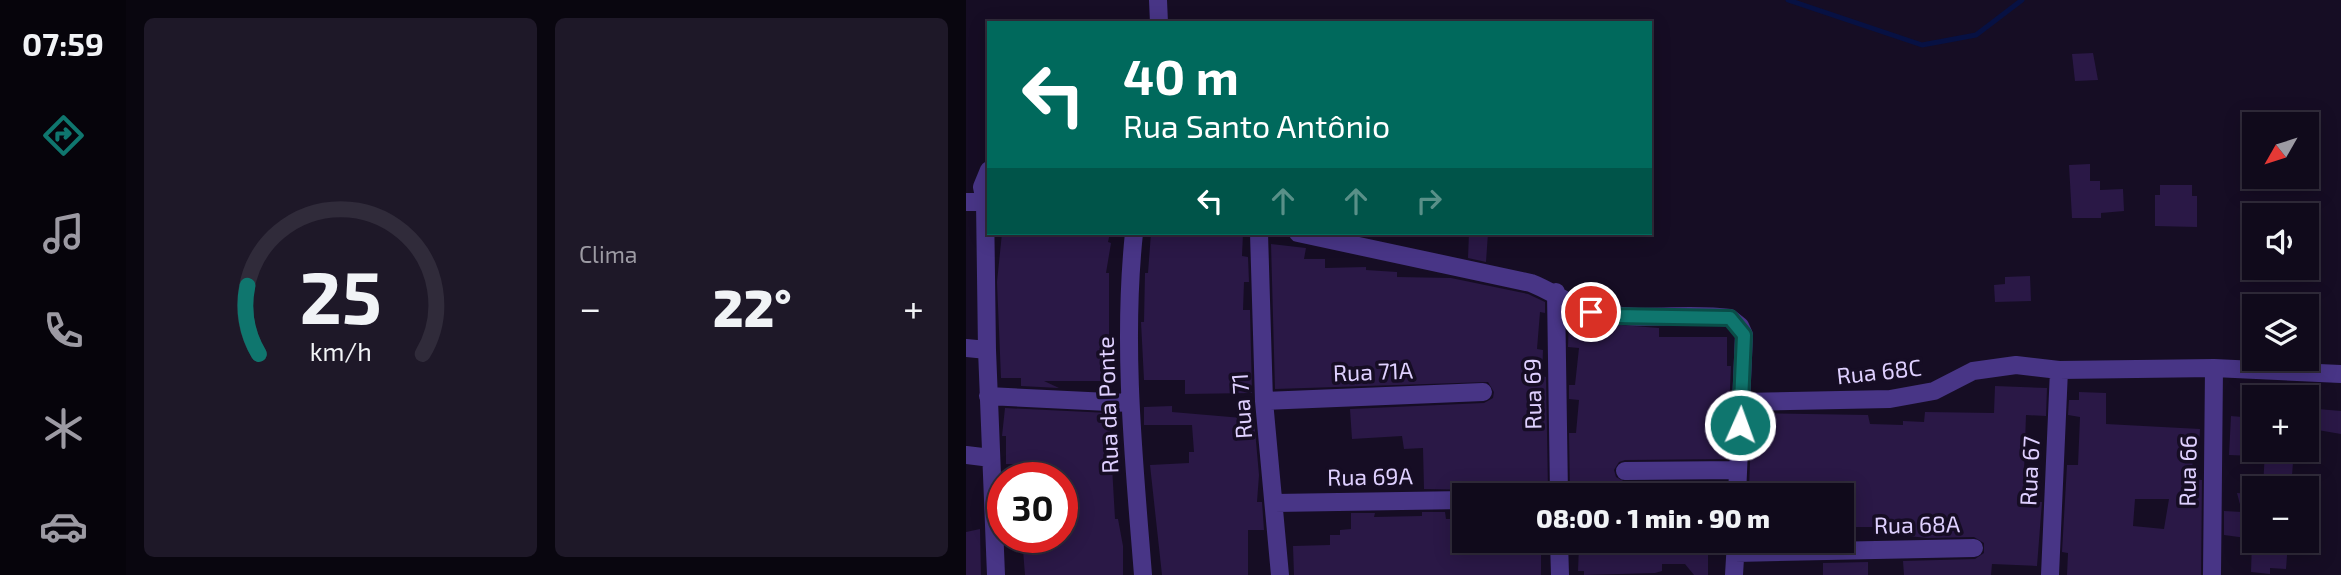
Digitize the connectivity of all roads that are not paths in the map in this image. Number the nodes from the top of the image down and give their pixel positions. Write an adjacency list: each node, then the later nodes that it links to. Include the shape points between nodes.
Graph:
1 (1158, 0): 2 (street)
2 (1158, 21)
3 (987, 175): 5 (street, via 982,187)
4 (966, 202): 5 (street)
5 (985, 202): 11 (street)
6 (1134, 235): 19 (street, Rua da Ponte)
7 (1259, 235): 17 (street, Rua 71)
8 (1308, 235): 9 (street, via 1504,276)
9 (1556, 292): 18 (street, via 1591,312 1615,316 1730,318 1744,335); 24 (street, Rua 69)
10 (966, 348): 11 (street)
11 (987, 351): 16 (street)
12 (2214, 368): 13 (street, Rua 68C); 14 (street, Rua 68C); 38 (street, Rua 66)
13 (2059, 370): 18 (street, Rua 68C, via 2016,365 1973,371 1934,391 1890,399); 37 (street, Rua 67)
14 (2341, 374)
15 (1483, 392): 17 (street, Rua 71A)
16 (988, 396): 19 (street); 21 (street)
17 (1264, 401): 27 (street, Rua 71)
18 (1740, 402): 22 (street)
19 (1129, 403): 33 (street, Rua da Ponte)
20 (966, 455): 21 (street)
21 (991, 458): 32 (street)
22 (1738, 470): 23 (street); 25 (street)
23 (1625, 471)
24 (1559, 483)
25 (1737, 483)
26 (1452, 500): 27 (street, Rua 69A)
27 (1275, 503): 34 (street, Rua 71)
28 (1854, 547): 29 (street, Rua 68A)
29 (1974, 548)
30 (1559, 553): 35 (street)
31 (1735, 553): 36 (street)
32 (996, 575)
33 (1143, 575)
34 (1280, 575)
35 (1560, 575)
36 (1734, 575)
37 (2050, 575)
38 (2211, 575)

